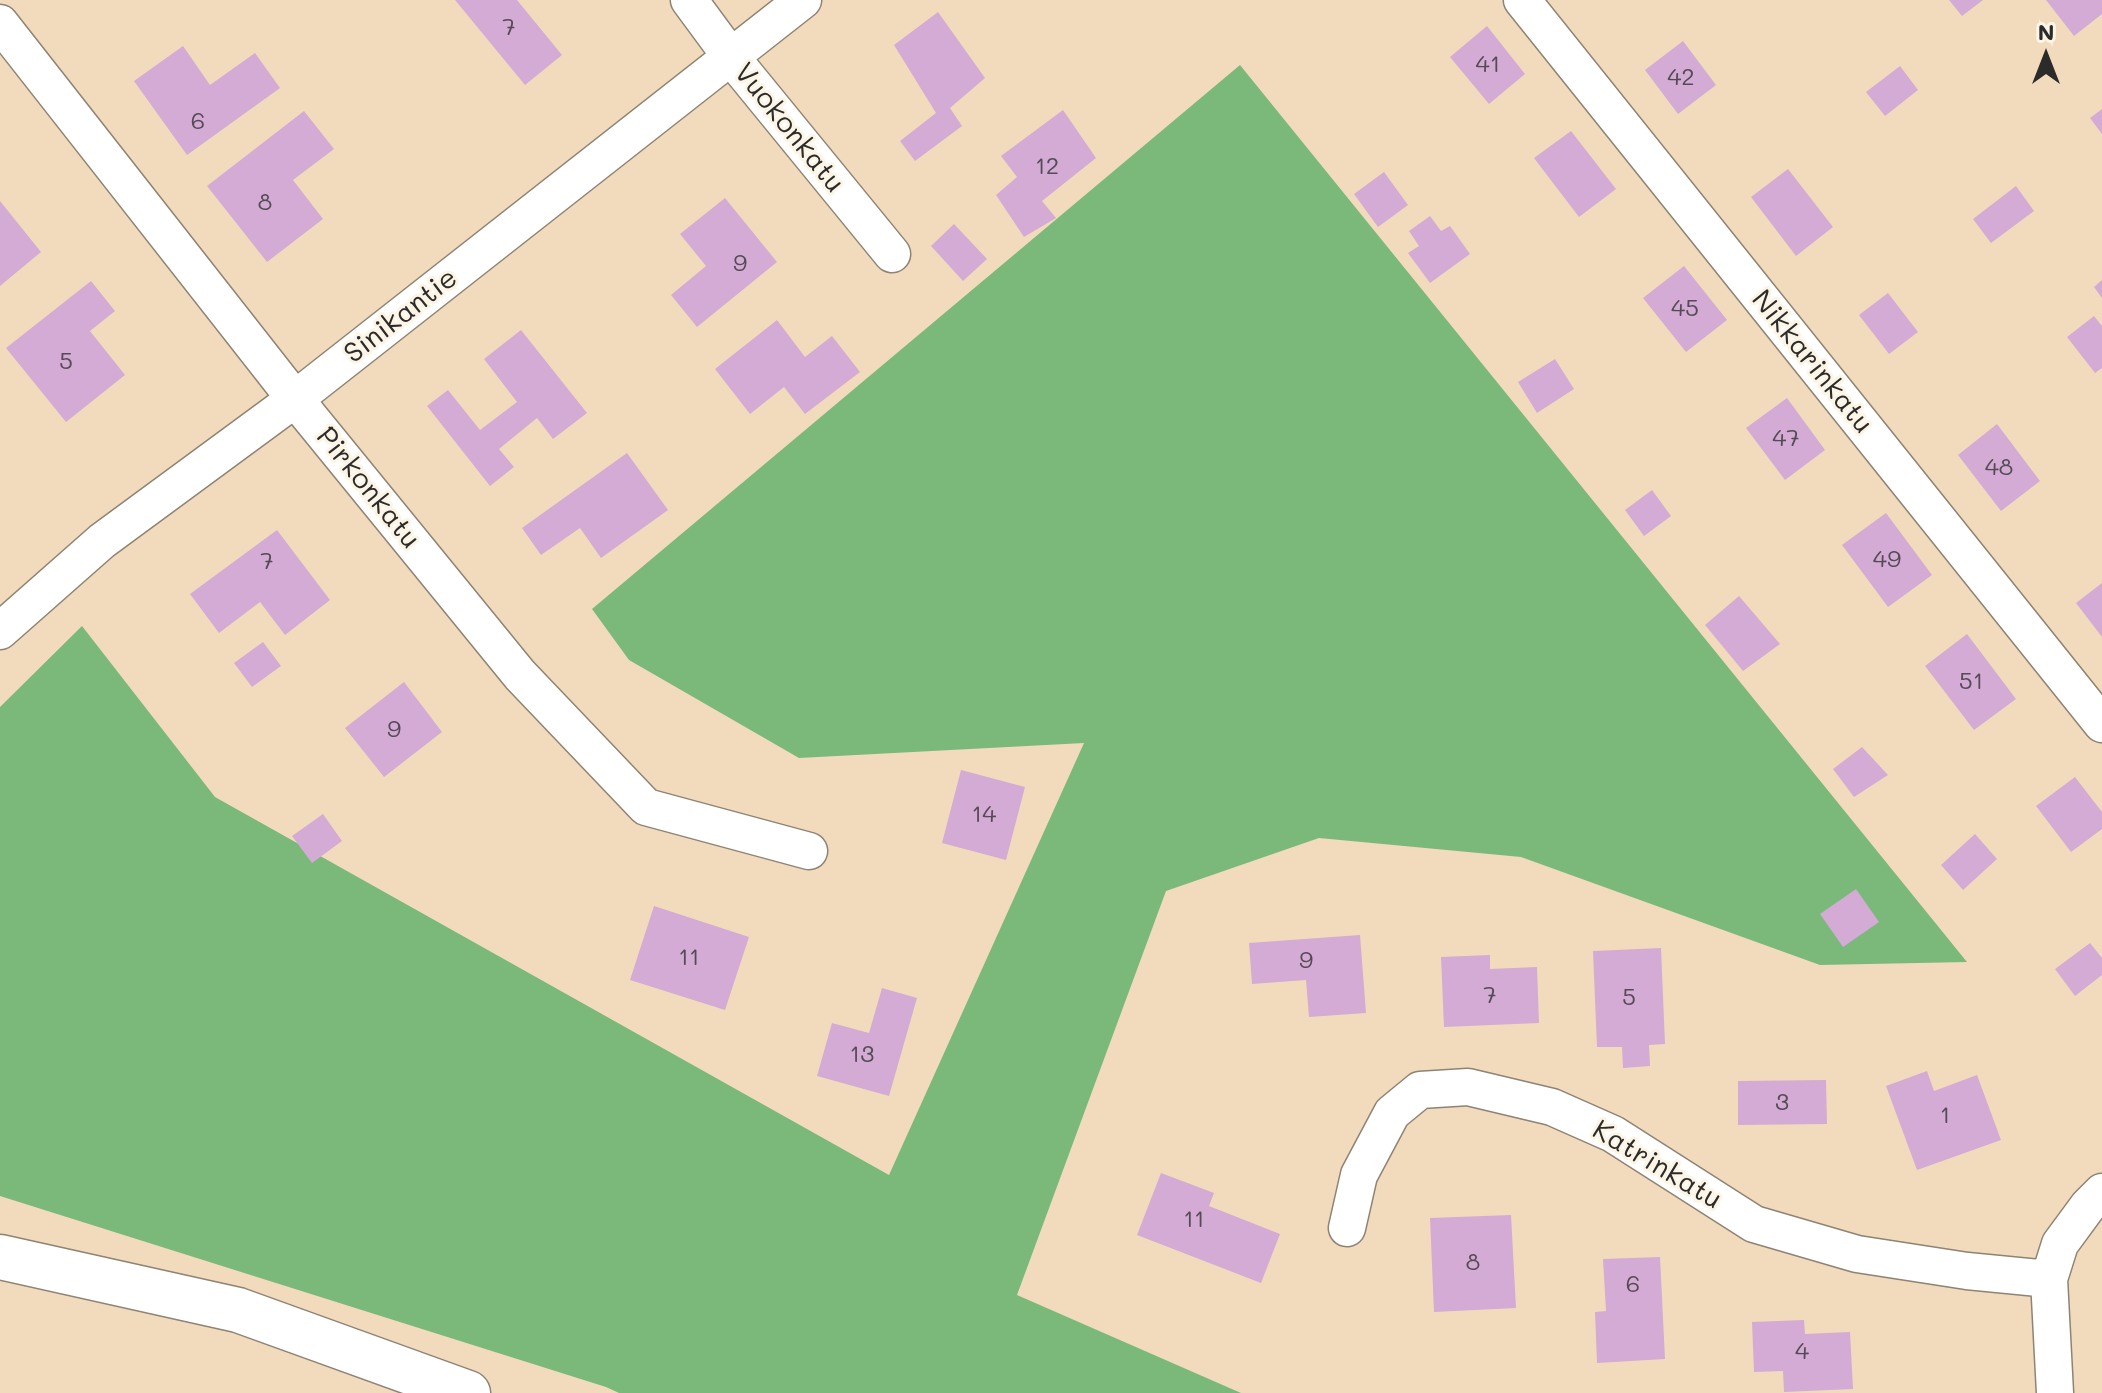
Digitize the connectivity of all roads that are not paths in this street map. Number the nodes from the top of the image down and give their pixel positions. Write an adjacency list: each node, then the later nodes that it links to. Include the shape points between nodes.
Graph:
1 (689, 0): 5 (street, Vuokonkatu)
2 (803, 0): 5 (street, Sinikantie)
3 (1522, 0): 9 (street, Nikkarinkatu)
4 (0, 23): 7 (street, Pirkonkatu)
5 (731, 57): 6 (street, Vuokonkatu); 7 (street, Sinikantie)
6 (892, 254)
7 (295, 399): 8 (street, Sinikantie, via 102,541); 10 (street, Pirkonkatu, via 520,675 646,807)
8 (0, 631)
9 (2102, 724)
10 (809, 851)
11 (2102, 1192): 14 (street, via 2060,1244)
12 (1347, 1228): 14 (street, Katrinkatu, via 1359,1175 1392,1113 1420,1090 1468,1087 1552,1107 1613,1134 1754,1224 1857,1254)
13 (0, 1257): 15 (street, via 238,1310)
14 (2049, 1279): 16 (street)
15 (468, 1393)
16 (2055, 1393)

